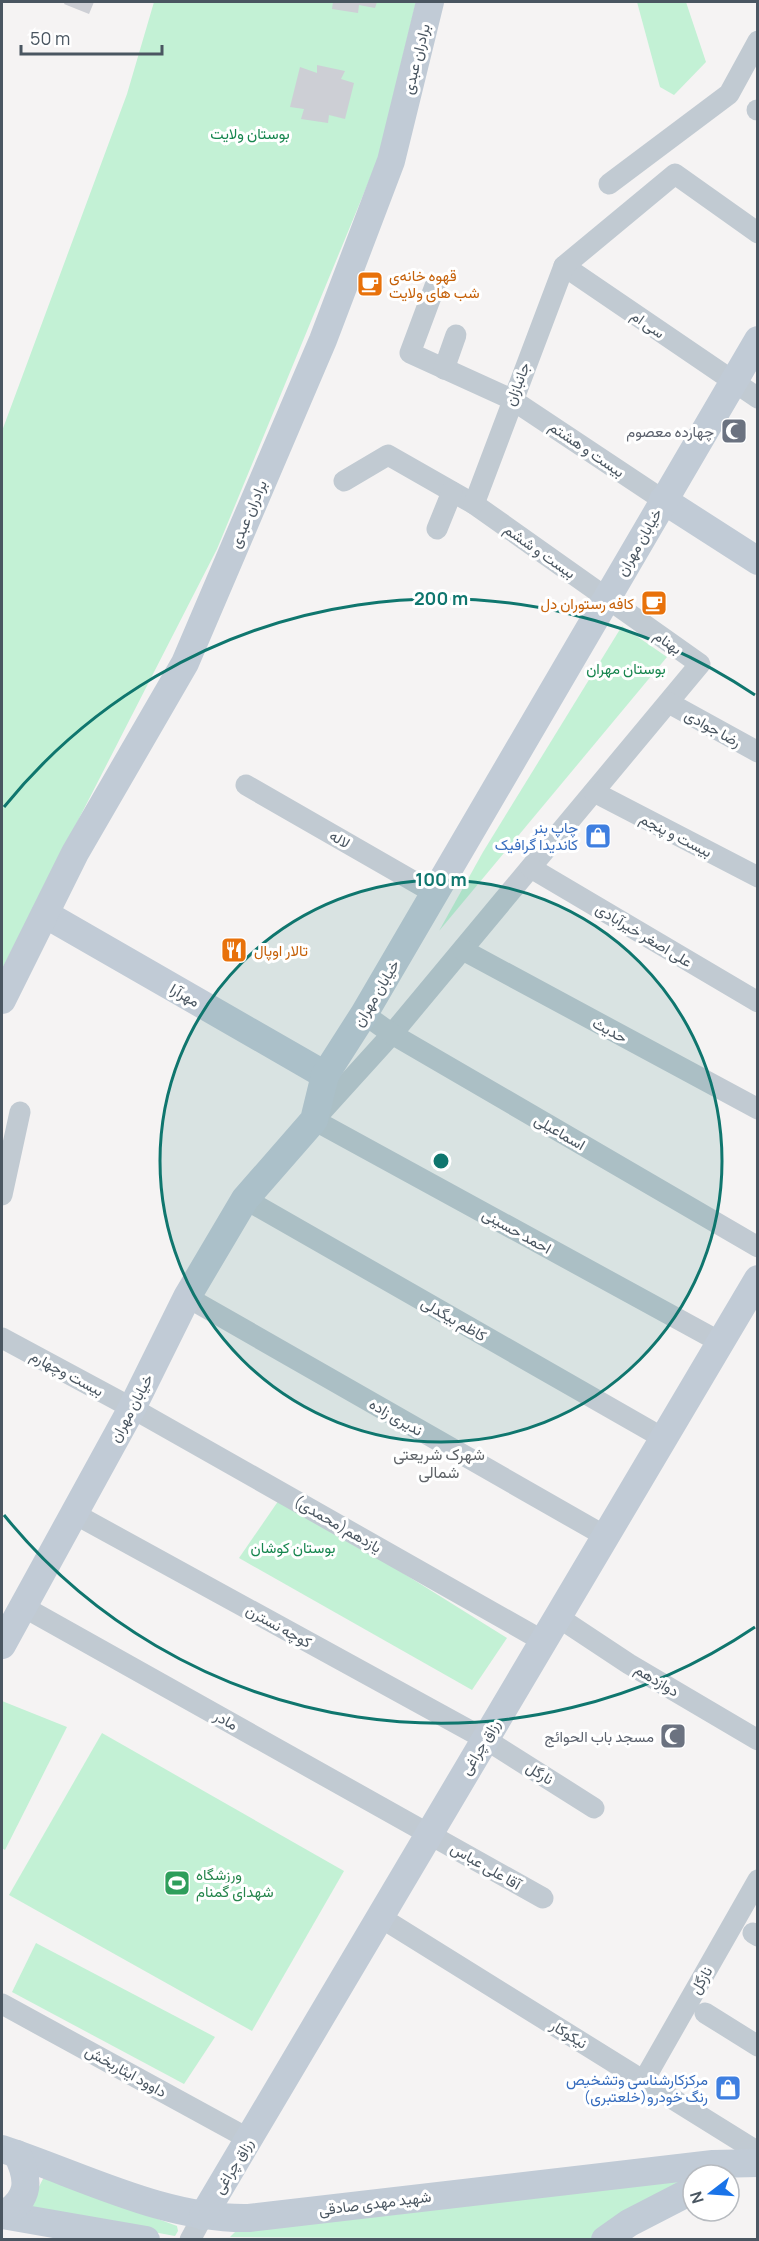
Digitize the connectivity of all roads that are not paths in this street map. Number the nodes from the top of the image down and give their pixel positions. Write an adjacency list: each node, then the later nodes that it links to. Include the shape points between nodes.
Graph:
1 (430, 2): 27 (main road, برادران عبدی, via 391,161 318,351 185,663 75,853)
2 (758, 40): 3 (street, via 729,94)
3 (609, 184)
4 (758, 233): 5 (street, via 675,174)
5 (564, 266): 10 (street, سی ام); 12 (street, جانبازان)
6 (435, 286): 9 (street, بیست و هشتم, via 410,353)
7 (456, 335): 9 (street)
8 (758, 340): 10 (main road, خیابان مهران)
9 (444, 369): 12 (street, بیست و هشتم)
10 (732, 382): 11 (street, سی ام); 15 (main road, خیابان مهران)
11 (758, 398)
12 (512, 399): 15 (street, بیست و هشتم); 16 (street, جانبازان)
13 (345, 481): 14 (street, بیست و ششم, via 388,456)
14 (452, 492): 16 (street, بیست و ششم); 17 (street)
15 (663, 500): 18 (main road); 19 (main road, خیابان مهران)
16 (474, 504): 19 (street, بیست و ششم)
17 (437, 529)
18 (758, 561)
19 (606, 598): 20 (street, بهنام, via 700,664); 26 (main road, خیابان مهران)
20 (669, 703): 21 (street, رضا جوادی); 23 (street)
21 (758, 752)
22 (246, 785): 26 (street, لاله)
23 (594, 792): 24 (street); 25 (street, بیست و پنجم)
24 (531, 868): 28 (street); 30 (street, علی اصغر خیرآبادی)
25 (758, 877)
26 (434, 893): 31 (main road, خیابان مهران)
27 (45, 914): 29 (main road, برادران عبدی); 33 (main road, مهرآرا)
28 (463, 950): 32 (street); 34 (street, حدیث)
29 (2, 1000)
30 (758, 1002)
31 (364, 1014): 32 (street, اسماعیلی); 33 (main road, خیابان مهران)
32 (393, 1034): 36 (street); 39 (street, اسماعیلی)
33 (325, 1076): 36 (main road, خیابان مهران)
34 (758, 1109)
35 (20, 1112): 37 (street)
36 (314, 1120): 38 (main road, خیابان مهران); 43 (street, احمد حسینی)
37 (2, 1195)
38 (245, 1199): 41 (main road, خیابان مهران); 45 (street, کاظم بیگدلی)
39 (758, 1247)
40 (758, 1278): 43 (main road, رزاق چراغی)
41 (188, 1297): 44 (main road, خیابان مهران); 47 (street, ندیری زاده)
42 (2, 1338): 44 (street, بیست وچهارم)
43 (720, 1342): 45 (main road, رزاق چراغی)
44 (132, 1408): 46 (main road, خیابان مهران); 49 (street, یازدهم(محمدی))
45 (663, 1438): 47 (main road, رزاق چراغی)
46 (73, 1513): 48 (main road, خیابان مهران); 51 (street, کوچه نسترن)
47 (605, 1536): 49 (main road, رزاق چراغی)
48 (22, 1606): 50 (main road, خیابان مهران); 54 (street, مادر)
49 (550, 1629): 51 (main road, رزاق چراغی); 52 (street, دوازدهم)
50 (2, 1645)
51 (485, 1739): 53 (street, نارگل); 54 (main road, رزاق چراغی)
52 (758, 1740)
53 (594, 1808)
54 (430, 1833): 56 (street, آقا علی عباس); 57 (main road, رزاق چراغی)
55 (758, 1880): 61 (street, نازگل)
56 (543, 1898)
57 (380, 1917): 61 (street, نیکوکار); 62 (main road, رزاق چراغی)
58 (2, 2004): 62 (street, داوود ایثاربخش)
59 (705, 2013): 60 (street)
60 (758, 2046)
61 (644, 2080): 64 (street, نیکوکار)
62 (249, 2139): 69 (main road, رزاق چراغی)
63 (9, 2152): 68 (main road, via 26,2173 26,2189 18,2203); 69 (main road, شهید مهدی صادقی, via 162,2206)
64 (758, 2152)
65 (758, 2165): 66 (main road); 69 (main road, شهید مهدی صادقی, via 713,2164 249,2218)
66 (741, 2172)
67 (681, 2196): 71 (main road)
68 (2, 2215): 70 (main road)
69 (197, 2228)
70 (146, 2240)
71 (605, 2240)

